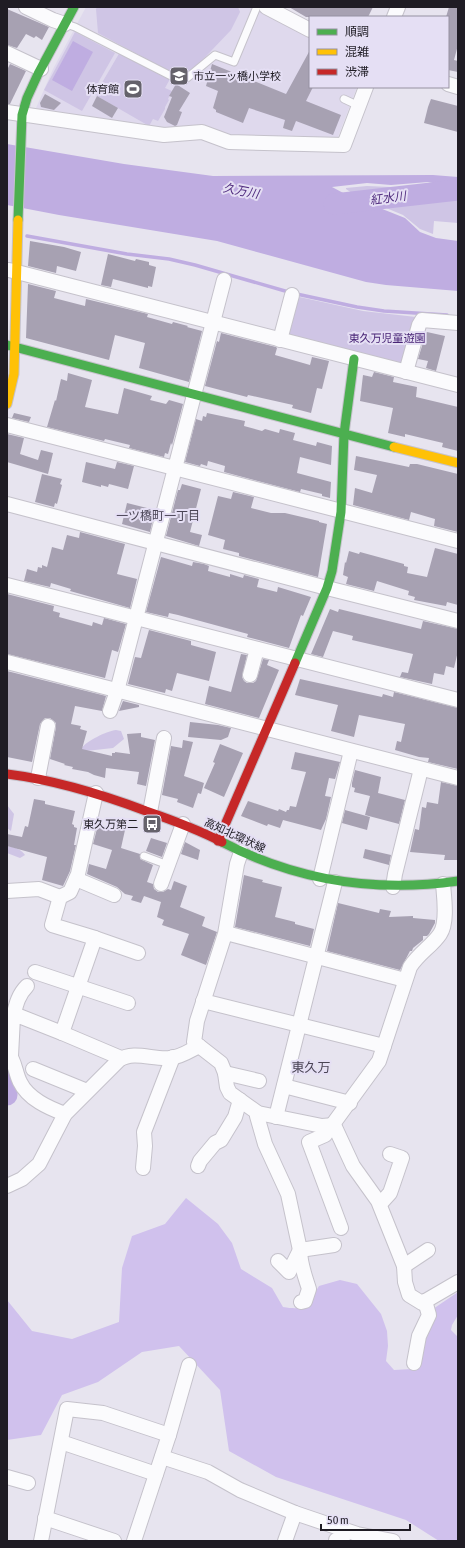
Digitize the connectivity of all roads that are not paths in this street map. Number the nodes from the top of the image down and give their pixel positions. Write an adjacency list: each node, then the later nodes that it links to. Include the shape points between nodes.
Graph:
1 (26, 7): 4 (street)
2 (74, 7): 4 (street)
3 (261, 8): 4 (lane, via 234,62 215,55 181,80); 5 (street)
4 (65, 24): 7 (street)
5 (309, 30)
6 (7, 53): 7 (street)
7 (41, 69): 12 (street)
8 (366, 88): 10 (street)
9 (344, 99): 10 (lane)
10 (359, 106): 12 (street, via 344,145 229,142 202,132 164,135)
11 (7, 112): 12 (street)
12 (22, 115): 13 (street, via 18,215)
13 (12, 271): 16 (street); 19 (street)
14 (224, 280): 16 (street)
15 (292, 295): 18 (street)
16 (214, 323): 18 (street); 23 (street)
17 (458, 323): 21 (street, via 422,320)
18 (280, 340): 20 (street)
19 (11, 346): 23 (street); 24 (street, via 14,374)
20 (354, 359): 21 (street); 26 (street)
21 (406, 372): 22 (street)
22 (458, 385)
23 (194, 395): 26 (street); 28 (street)
24 (7, 404)
25 (7, 425): 28 (street)
26 (344, 434): 27 (street); 30 (street)
27 (458, 463)
28 (174, 468): 30 (street); 32 (street)
29 (7, 504): 32 (street)
30 (341, 512): 31 (street); 34 (street)
31 (458, 541)
32 (156, 542): 34 (street); 35 (street)
33 (7, 585): 35 (street)
34 (327, 588): 36 (street); 38 (street)
35 (136, 618): 37 (street); 41 (street)
36 (458, 621)
37 (257, 649): 38 (street); 40 (street)
38 (296, 659): 42 (street); 45 (street)
39 (7, 662): 41 (street)
40 (250, 675)
41 (117, 691): 43 (street); 45 (street)
42 (458, 700)
43 (110, 711)
44 (48, 726): 50 (street)
45 (267, 730): 47 (street); 55 (street)
46 (164, 738): 53 (street)
47 (351, 751): 48 (street); 60 (street)
48 (421, 769): 51 (street); 65 (street)
49 (7, 774): 50 (street, 高知北環状線)
50 (38, 778): 52 (street, 高知北環状線)
51 (458, 778)
52 (96, 793): 53 (street, 高知北環状線); 59 (street)
53 (150, 812): 54 (street, 高知北環状線)
54 (183, 824): 55 (street, 高知北環状線); 58 (street)
55 (218, 841): 56 (street, 高知北環状線)
56 (241, 852): 60 (street, 高知北環状線); 69 (street)
57 (144, 856): 58 (lane)
58 (168, 865): 63 (street)
59 (76, 879): 67 (street); 68 (street, via 70,892)
60 (320, 879): 62 (street, 高知北環状線)
61 (458, 881): 64 (street, 高知北環状線)
62 (334, 882): 65 (street, 高知北環状線); 72 (street)
63 (161, 884)
64 (443, 884): 65 (street, 高知北環状線); 74 (street, via 443,928 440,935 414,961)
65 (393, 887)
66 (7, 891): 68 (street, via 39,889)
67 (114, 895)
68 (60, 897): 70 (street, via 52,925)
69 (226, 933): 72 (street); 77 (street)
70 (95, 938): 71 (street); 76 (street)
71 (138, 953)
72 (317, 956): 74 (street); 80 (street)
73 (35, 972): 76 (street)
74 (405, 980): 83 (street)
75 (28, 986): 79 (street, via 16,1004)
76 (78, 986): 78 (street); 81 (street)
77 (203, 1001): 80 (street); 82 (street, via 194,1042)
78 (128, 1003)
79 (13, 1017): 81 (street, via 19,1016); 84 (street)
80 (299, 1026): 83 (street); 90 (street)
81 (62, 1033): 86 (street)
82 (199, 1046): 85 (street, via 181,1056); 88 (street, via 221,1063)
83 (384, 1046): 93 (street, via 379,1061)
84 (9, 1054): 95 (street, via 20,1083 28,1093 49,1108)
85 (173, 1057): 86 (street, via 130,1055); 100 (street, via 144,1132)
86 (121, 1058): 91 (street)
87 (33, 1069): 91 (street)
88 (226, 1073): 89 (street); 92 (street, via 230,1093)
89 (259, 1081)
90 (284, 1086): 93 (street); 96 (street)
91 (87, 1091): 95 (street)
92 (240, 1100): 94 (street); 99 (street, via 235,1117 221,1140 215,1143)
93 (350, 1103): 97 (street)
94 (258, 1112): 96 (street); 105 (street, via 265,1144 288,1194)
95 (65, 1114): 101 (street, via 39,1164 22,1179)
96 (276, 1117): 97 (street, via 322,1126)
97 (334, 1125): 102 (street, via 353,1166); 103 (street, via 325,1135 309,1142)
98 (390, 1154): 102 (street, via 402,1158 390,1193)
99 (198, 1166)
100 (143, 1168)
101 (7, 1186)
102 (380, 1204): 108 (street)
103 (341, 1228)
104 (334, 1245): 105 (street)
105 (300, 1250): 107 (street, via 289,1272); 111 (street, via 309,1289 305,1301)
106 (428, 1250): 108 (street)
107 (278, 1261)
108 (404, 1266): 110 (street, via 409,1295)
109 (458, 1282): 110 (street)
110 (425, 1301): 112 (street, via 430,1314 419,1336)
111 (301, 1302)
112 (414, 1363)
113 (189, 1365): 114 (street)
114 (169, 1435): 115 (street, via 103,1413 67,1409); 116 (street)
115 (61, 1442): 117 (street); 121 (street)
116 (162, 1457): 117 (street); 120 (street, via 208,1472 240,1490)
117 (156, 1474): 124 (street)
118 (7, 1477): 119 (street)
119 (28, 1483)
120 (295, 1513): 125 (street); 128 (street, via 357,1534)
121 (45, 1518): 122 (street); 123 (street)
122 (41, 1541)
123 (114, 1541)
124 (134, 1541)
125 (285, 1541)
126 (336, 1541): 127 (street)
127 (342, 1541)
128 (393, 1541)

